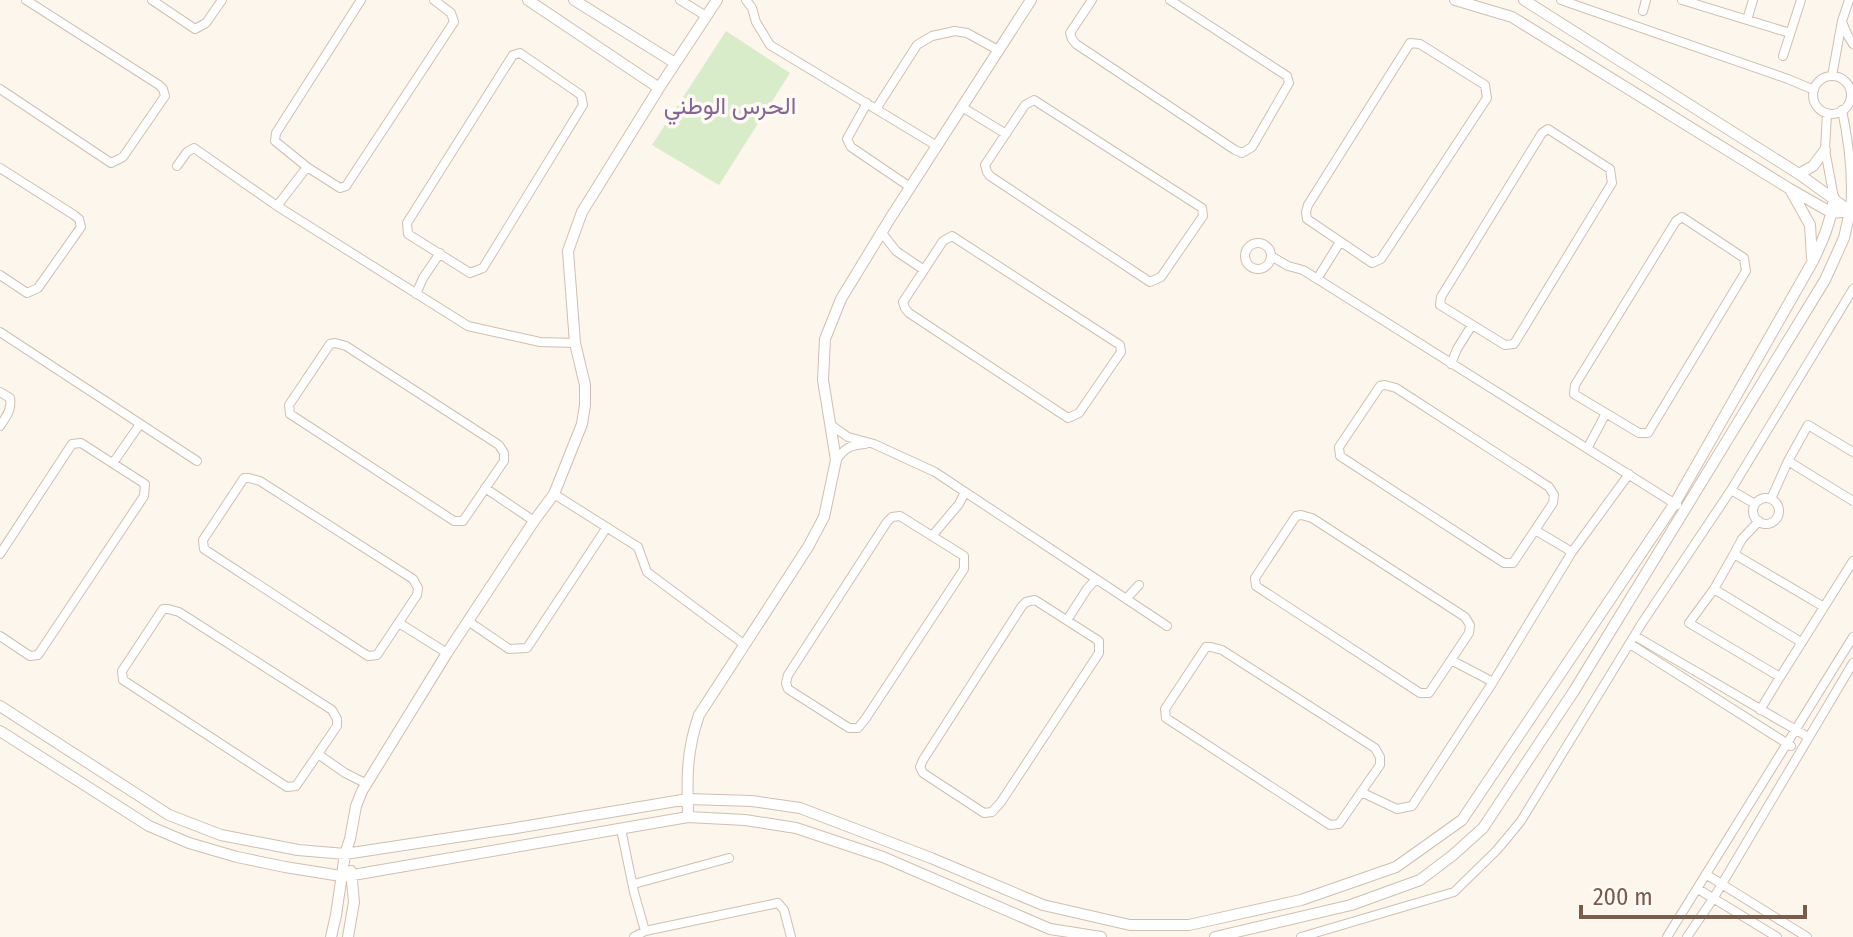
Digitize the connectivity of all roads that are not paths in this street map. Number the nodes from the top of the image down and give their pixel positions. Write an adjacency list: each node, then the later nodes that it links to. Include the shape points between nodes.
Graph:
1 (26, 0): 35 (street, via 159,85 165,96 123,157 111,163)
2 (152, 0): 3 (street, via 195,29)
3 (222, 0)
4 (361, 0): 47 (street, via 276,133 275,141)
5 (434, 0): 47 (street, via 454,22 346,186 340,188)
6 (528, 0): 34 (street)
7 (574, 0): 31 (street)
8 (680, 0): 24 (street)
9 (717, 0): 24 (street)
10 (746, 0): 38 (street, via 770,45)
11 (1031, 0): 29 (street)
12 (1091, 0): 13 (street, via 1070,33 1076,44 1235,150 1247,152 1289,83 1287,76)
13 (1170, 0)
14 (1455, 0): 51 (street, via 1512,17)
15 (1524, 0): 49 (street)
16 (1561, 0): 36 (street)
17 (1646, 0): 23 (street)
18 (1682, 0): 22 (street)
19 (1753, 0): 25 (street)
20 (1801, 0): 27 (street)
21 (1849, 0): 26 (street)
22 (1695, 2): 25 (street)
23 (1643, 11)
24 (706, 16): 31 (street)
25 (1747, 20): 27 (street)
26 (1842, 21): 28 (street); 32 (street)
27 (1790, 33): 30 (street)
28 (1853, 44)
29 (998, 50): 39 (street); 40 (street, via 967,33 932,36 917,45)
30 (1783, 56)
31 (675, 63): 34 (street)
32 (1832, 76): 33 (street); 36 (street, via 1819,81)
33 (1850, 83): 37 (street)
34 (659, 88): 68 (street, via 582,212 568,251)
35 (0, 89)
36 (1814, 90): 42 (street, via 1814,101)
37 (1852, 97): 41 (street)
38 (867, 103): 40 (street); 50 (street, via 847,139 851,147)
39 (962, 107): 43 (street); 44 (street)
40 (876, 109): 44 (street)
41 (1842, 110): 42 (street); 54 (street)
42 (1827, 113): 45 (street)
43 (1006, 134): 43 (street, via 1034,100 1197,204 1203,216 1161,277 1150,282 990,176 985,165)
44 (937, 146): 50 (street)
45 (1825, 150): 49 (street); 52 (street)
46 (177, 166): 53 (street, via 194,148)
47 (307, 167): 53 (street)
48 (0, 168): 62 (street, via 74,215 81,227 34,291 27,293)
49 (1799, 174): 52 (street)
50 (910, 187): 56 (street)
51 (1790, 189): 55 (street); 60 (street, via 1810,225)
52 (1834, 198): 54 (street); 55 (street)
53 (277, 206): 65 (street)
54 (1851, 211): 55 (street); 90 (street, via 1825,280)
55 (1832, 213): 60 (street)
56 (882, 233): 61 (street, via 896,251); 73 (street, via 841,299 825,339 823,380)
57 (1340, 242): 57 (street, via 1307,219 1308,205 1410,43 1420,44 1485,85 1487,98 1381,259 1372,263); 63 (street)
58 (440, 253): 58 (street, via 408,234 407,223 513,55 520,53 581,95 583,105 483,268 470,273); 65 (street)
59 (1271, 256): 63 (street)
60 (1813, 261): 90 (street)
61 (924, 270): 61 (street, via 952,236 1115,340 1121,352 1079,413 1068,418 909,313 903,302)
62 (0, 275)
63 (1317, 279): 69 (street)
64 (1853, 289): 84 (street)
65 (416, 294): 68 (street, via 468,326 540,342)
66 (1472, 325): 66 (street, via 1440,305 1441,297 1548,129 1610,169 1612,183 1514,344 1505,345); 69 (street)
67 (2, 337): 72 (street)
68 (575, 343): 86 (street, via 585,405)
69 (1451, 364): 76 (street)
70 (0, 392): 74 (street, via 10,398 11,406)
71 (1606, 413): 71 (street, via 1574,394 1575,385 1682,217 1744,258 1746,271 1648,433); 76 (street)
72 (140, 424): 79 (street); 81 (street)
73 (831, 425): 75 (street, via 848,437); 78 (street)
74 (0, 426)
75 (874, 444): 78 (street, via 851,445); 85 (street)
76 (1588, 447): 82 (street)
77 (1853, 452): 80 (street, via 1808,425)
78 (836, 460): 113 (street, via 824,517)
79 (197, 461)
80 (1788, 461): 87 (street); 88 (street)
81 (113, 463): 97 (street, via 81,443 72,444); 109 (street, via 145,484 136,509 38,655 30,656)
82 (1629, 474): 90 (street); 96 (street)
83 (485, 488): 83 (street, via 504,461 499,445 346,346 330,344 289,405 290,414 454,521 463,521); 91 (street)
84 (1731, 490): 89 (street); 111 (street)
85 (965, 492): 95 (street); 100 (street)
86 (554, 494): 91 (street); 93 (street)
87 (1771, 499): 89 (street); 92 (street, via 1777,518)
88 (1853, 501)
89 (1755, 504): 92 (street)
90 (1680, 506): 129 (street, via 1462,820 1396,867 1301,900 1189,925 1130,925 1043,905 800,808); 149 (street, via 1574,691 1483,828 1420,880 1351,905)
91 (534, 521): 106 (street)
92 (1759, 521): 98 (street)
93 (607, 527): 106 (street, via 527,648 509,649); 113 (street, via 638,547 647,572)
94 (1535, 530): 94 (street, via 1553,503 1549,487 1396,388 1380,386 1339,447 1340,456 1504,563 1513,563); 96 (street)
95 (932, 536): 95 (street, via 900,516 887,522 788,675 788,689 849,728 858,728 964,569 964,556)
96 (1572, 552): 118 (street)
97 (0, 554)
98 (1734, 554): 102 (street); 104 (street)
99 (1853, 561): 104 (street)
100 (1096, 579): 103 (street); 105 (street)
101 (1139, 585): 103 (street)
102 (1714, 589): 112 (street); 117 (street, via 1689,623)
103 (1126, 599): 108 (street)
104 (1824, 607): 112 (street)
105 (1067, 620): 105 (street, via 1035,600 1022,606 923,760 923,773 984,813 992,812 1099,653 1099,641)
106 (468, 621): 114 (street)
107 (399, 623): 107 (street, via 417,595 413,579 260,481 244,478 203,540 204,549 368,656 377,655); 114 (street)
108 (1167, 626)
109 (0, 636)
110 (1853, 637): 122 (street)
111 (1632, 640): 120 (street); 124 (street); 150 (street, via 1521,821 1454,892)
112 (1801, 642): 117 (street)
113 (745, 645): 129 (street, via 699,715 687,764)
114 (447, 653): 127 (street)
115 (1451, 660): 115 (street, via 1469,633 1465,617 1312,518 1296,516 1255,578 1256,586 1420,693 1429,693); 118 (street)
116 (1853, 663): 123 (street)
117 (1780, 677): 120 (street)
118 (1493, 682): 128 (street, via 1412,806 1397,809)
119 (0, 706): 132 (street, via 169,815 261,844)
120 (1760, 710): 122 (street)
121 (0, 731): 136 (street, via 149,826 237,857)
122 (1796, 731): 123 (street); 124 (street)
123 (1808, 737): 125 (street)
124 (1788, 744): 125 (street); 135 (street)
125 (1799, 751): 138 (street)
126 (318, 754): 126 (street, via 337,726 332,710 179,612 163,609 122,671 123,680 287,787 296,786); 127 (street)
127 (367, 784): 132 (street)
128 (1361, 792): 128 (street, via 1380,765 1375,748 1222,650 1206,647 1165,709 1166,718 1330,825 1339,824)
129 (688, 799): 130 (street); 132 (street)
130 (688, 817): 131 (street); 148 (street, via 796,828 883,857 1050,929)
131 (621, 829): 134 (street); 137 (street)
132 (345, 854): 134 (street); 136 (street)
133 (729, 858): 137 (street)
134 (353, 875): 136 (street); 145 (street)
135 (1707, 875): 138 (street); 139 (street)
136 (341, 876): 144 (street)
137 (634, 884): 142 (street)
138 (1722, 884): 140 (street); 141 (street)
139 (1698, 889): 140 (street); 151 (street)
140 (1713, 899): 143 (street); 152 (street)
141 (1777, 918): 143 (street); 154 (street)
142 (645, 931): 146 (street); 147 (street, via 778,903)
143 (1766, 931): 153 (street)
144 (331, 937)
145 (348, 937)
146 (634, 937)
147 (791, 937)
148 (1101, 937)
149 (1215, 937)
150 (1301, 937)
151 (1667, 937)
152 (1687, 937)
153 (1777, 937)
154 (1807, 937)

